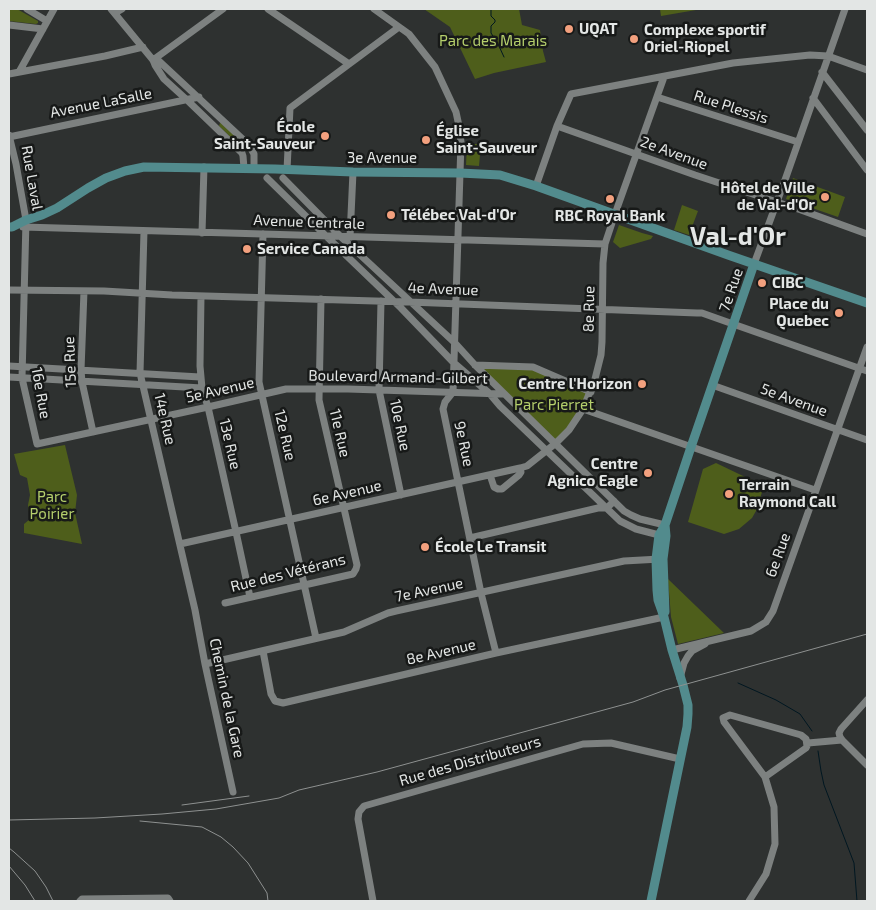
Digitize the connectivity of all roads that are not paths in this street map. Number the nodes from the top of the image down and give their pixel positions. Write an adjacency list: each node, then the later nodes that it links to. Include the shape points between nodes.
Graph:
1 (27, 9): 8 (street)
2 (54, 9): 8 (street)
3 (223, 9): 14 (street)
4 (268, 9): 15 (street)
5 (374, 9): 10 (street, 9e Rue)
6 (845, 9): 13 (street, 7e Rue)
7 (116, 10): 12 (street)
8 (47, 21): 11 (street)
9 (9, 25): 11 (street)
10 (399, 26): 15 (street); 35 (street, 9e Rue, via 435,67 456,112 460,134)
11 (43, 30): 17 (street)
12 (143, 47): 14 (street); 17 (street)
13 (828, 56): 16 (street); 18 (street, 7e Rue); 20 (street, via 733,63)
14 (153, 60): 21 (street, via 159,61); 24 (street, via 164,79)
15 (349, 64): 36 (street, via 290,108)
16 (867, 70)
17 (19, 72): 19 (street)
18 (822, 72): 23 (street, 7e Rue); 26 (street)
19 (9, 74)
20 (664, 77): 22 (street, 8e Rue); 25 (street, via 571,94)
21 (199, 97): 24 (street, Avenue LaSalle); 32 (street, via 249,145 254,154)
22 (657, 97): 28 (street, Rue Plessis); 29 (street, 8e Rue)
23 (813, 98): 28 (street, 7e Rue); 33 (street)
24 (187, 100): 27 (street, Avenue LaSalle); 31 (street, via 242,153)
25 (557, 126): 29 (street, 2e Avenue); 39 (street)
26 (867, 130)
27 (9, 136): 43 (street, Rue Laval)
28 (798, 142): 41 (street, 7e Rue)
29 (636, 154): 41 (street, 2e Avenue); 42 (street, 8e Rue)
30 (204, 167): 31 (main road, 3e Avenue); 43 (main road, 3e Avenue, via 144,166 125,171 106,178); 46 (street)
31 (244, 168): 32 (main road, 3e Avenue)
32 (254, 169): 36 (main road, 3e Avenue)
33 (867, 170)
34 (353, 172): 35 (main road, 3e Avenue); 36 (main road, 3e Avenue); 51 (street)
35 (460, 173): 39 (main road, 3e Avenue, via 500,176); 52 (street, 9e Rue)
36 (285, 174): 38 (street)
37 (267, 178): 40 (street)
38 (289, 184): 40 (street); 50 (street)
39 (536, 186): 42 (main road, 3e Avenue)
40 (280, 191): 49 (street)
41 (777, 203): 48 (street, 2e Avenue); 54 (street, 7e Rue)
42 (614, 214): 53 (street, 8e Rue); 54 (main road, 3e Avenue)
43 (26, 224): 44 (main road, 3e Avenue); 45 (street, Avenue Centrale); 56 (street, 16e Rue)
44 (11, 227)
45 (144, 231): 46 (street, Avenue Centrale); 58 (street, 14e Rue)
46 (202, 233): 47 (street, Avenue Centrale)
47 (263, 234): 49 (street, Avenue Centrale); 60 (street, 12e Rue)
48 (867, 234)
49 (326, 236): 50 (street, Avenue Centrale); 63 (street)
50 (341, 237): 51 (street, Avenue Centrale); 64 (street)
51 (350, 237): 52 (street, Avenue Centrale)
52 (458, 240): 53 (street, Avenue Centrale); 66 (street, 9e Rue)
53 (605, 244): 67 (street, 8e Rue)
54 (754, 264): 65 (main road, 3e Avenue); 68 (main road, 7e Rue)
55 (9, 290): 56 (street, 4e Avenue)
56 (24, 290): 57 (street, 4e Avenue); 74 (street, 16e Rue)
57 (84, 291): 58 (street, 4e Avenue); 75 (street, 15e Rue)
58 (142, 293): 59 (street, 4e Avenue); 77 (street, 14e Rue)
59 (201, 296): 60 (street, 4e Avenue); 79 (street, 13e Rue)
60 (261, 298): 61 (street, 4e Avenue); 92 (street, 12e Rue)
61 (321, 300): 62 (street, 4e Avenue); 86 (street, 11e Rue)
62 (381, 301): 63 (street, 4e Avenue); 87 (street, 10e Rue)
63 (393, 301): 64 (street, 4e Avenue); 71 (street)
64 (409, 302): 66 (street, 4e Avenue); 69 (street)
65 (867, 303)
66 (456, 304): 67 (street, 4e Avenue); 69 (street, 9e Rue)
67 (603, 310): 68 (street, 4e Avenue, via 702,313); 89 (street, 8e Rue, via 601,355)
68 (734, 324): 76 (street, 4e Avenue); 82 (main road, 7e Rue)
69 (455, 344): 71 (street, 9e Rue); 72 (street)
70 (867, 347): 76 (street, 6e Rue)
71 (454, 363): 88 (street, 9e Rue); 90 (street)
72 (474, 365): 89 (street, via 533,367); 91 (street)
73 (9, 366): 74 (street)
74 (22, 366): 75 (street); 80 (street, 16e Rue)
75 (81, 370): 77 (street); 81 (street, 15e Rue)
76 (863, 370): 96 (street, 6e Rue)
77 (140, 373): 79 (street); 83 (street, 14e Rue)
78 (9, 377): 80 (street)
79 (200, 377): 84 (street, 13e Rue)
80 (22, 378): 81 (street); 100 (street, 16e Rue)
81 (82, 382): 83 (street); 97 (street, 15e Rue)
82 (712, 385): 96 (street, 5e Avenue); 101 (main road, 7e Rue)
83 (143, 386): 84 (street); 95 (street, 14e Rue)
84 (202, 388): 93 (street, 13e Rue)
85 (291, 389): 86 (street, Boulevard Armand-Gilbert); 92 (street, 5e Avenue)
86 (320, 390): 87 (street, Boulevard Armand-Gilbert); 109 (street, 11e Rue, via 319,400)
87 (379, 390): 88 (street, Boulevard Armand-Gilbert); 107 (street, 10e Rue)
88 (453, 392): 90 (street, Boulevard Armand-Gilbert); 105 (street, 9e Rue, via 443,409)
89 (591, 392): 94 (street, 8e Rue)
90 (489, 393): 91 (street, Boulevard Armand-Gilbert); 102 (street)
91 (503, 394): 99 (street)
92 (261, 395): 93 (street, 5e Avenue); 111 (street, 12e Rue)
93 (208, 408): 95 (street, 5e Avenue); 113 (street, 13e Rue)
94 (583, 409): 99 (street, 8e Rue); 101 (street)
95 (151, 420): 97 (street, 5e Avenue); 116 (street, 14e Rue)
96 (838, 430): 98 (street, 5e Avenue); 106 (street, 6e Rue)
97 (93, 432): 100 (street, 5e Avenue)
98 (867, 440)
99 (556, 443): 102 (street, 8e Rue); 108 (street)
100 (37, 444)
101 (690, 447): 106 (street); 112 (main road, 7e Rue)
102 (547, 451): 103 (street, 8e Rue); 110 (street)
103 (520, 468): 104 (street, 6e Avenue); 104 (street, 8e Rue, via 520,475 502,489 494,487)
104 (490, 475): 105 (street, 6e Avenue)
105 (458, 482): 107 (street, 6e Avenue); 115 (street, 9e Rue)
106 (815, 490): 126 (street, 6e Rue, via 773,611 766,622 751,631)
107 (402, 495): 109 (street, 6e Avenue)
108 (614, 501): 110 (street); 112 (street, via 631,515)
109 (344, 508): 111 (street, 6e Avenue); 118 (street, 11e Rue)
110 (606, 508): 114 (street, via 629,526); 115 (street)
111 (290, 520): 113 (street, 6e Avenue); 119 (street, 12e Rue)
112 (666, 525): 114 (main road, 7e Rue); 117 (main road, 7e Rue)
113 (236, 532): 116 (street, 6e Avenue); 121 (street, 13e Rue)
114 (659, 535): 117 (main road, 7e Rue)
115 (470, 538): 120 (street, 9e Rue)
116 (180, 544): 123 (street, 14e Rue)
117 (660, 559): 120 (street, 7e Avenue, via 624,561); 124 (main road, 7e Rue, via 656,590)
118 (356, 569): 119 (street, Rue des Vétérans, via 353,574)
119 (305, 585): 121 (street, Rue des Vétérans); 125 (street, 12e Rue)
120 (481, 593): 125 (street, 7e Avenue, via 388,613 344,632); 129 (street, 9e Rue)
121 (250, 597): 122 (street, Rue des Vétérans)
122 (225, 603)
123 (195, 610): 130 (street, Chemin de la Gare)
124 (664, 617): 127 (main road, 7e Rue); 129 (street, 8e Avenue)
125 (316, 638): 128 (street, 7e Avenue)
126 (715, 640): 127 (street, 6e Rue); 131 (street, via 688,656)
127 (672, 650): 131 (main road, 7e Rue)
128 (263, 651): 129 (street, 8e Avenue, via 271,694 275,701 283,703); 130 (street, 7e Avenue)
129 (496, 653)
130 (205, 664): 138 (street, Chemin de la Gare)
131 (680, 678): 135 (main road, 7e Rue, via 688,705)
132 (867, 700): 133 (street, via 841,729)
133 (842, 740): 134 (street); 136 (street)
134 (808, 743): 137 (street, via 806,748); 137 (street, via 801,735 730,715 723,718)
135 (680, 760): 141 (street, Rue des Distributeurs, via 611,743 583,744 364,806 358,819); 142 (main road, 7e Rue)
136 (867, 765)
137 (765, 777): 143 (street, via 774,807 775,844 766,874)
138 (233, 792)
139 (80, 901): 140 (street, via 159,898)
140 (170, 901)
141 (372, 901)
142 (651, 901)
143 (749, 901)

